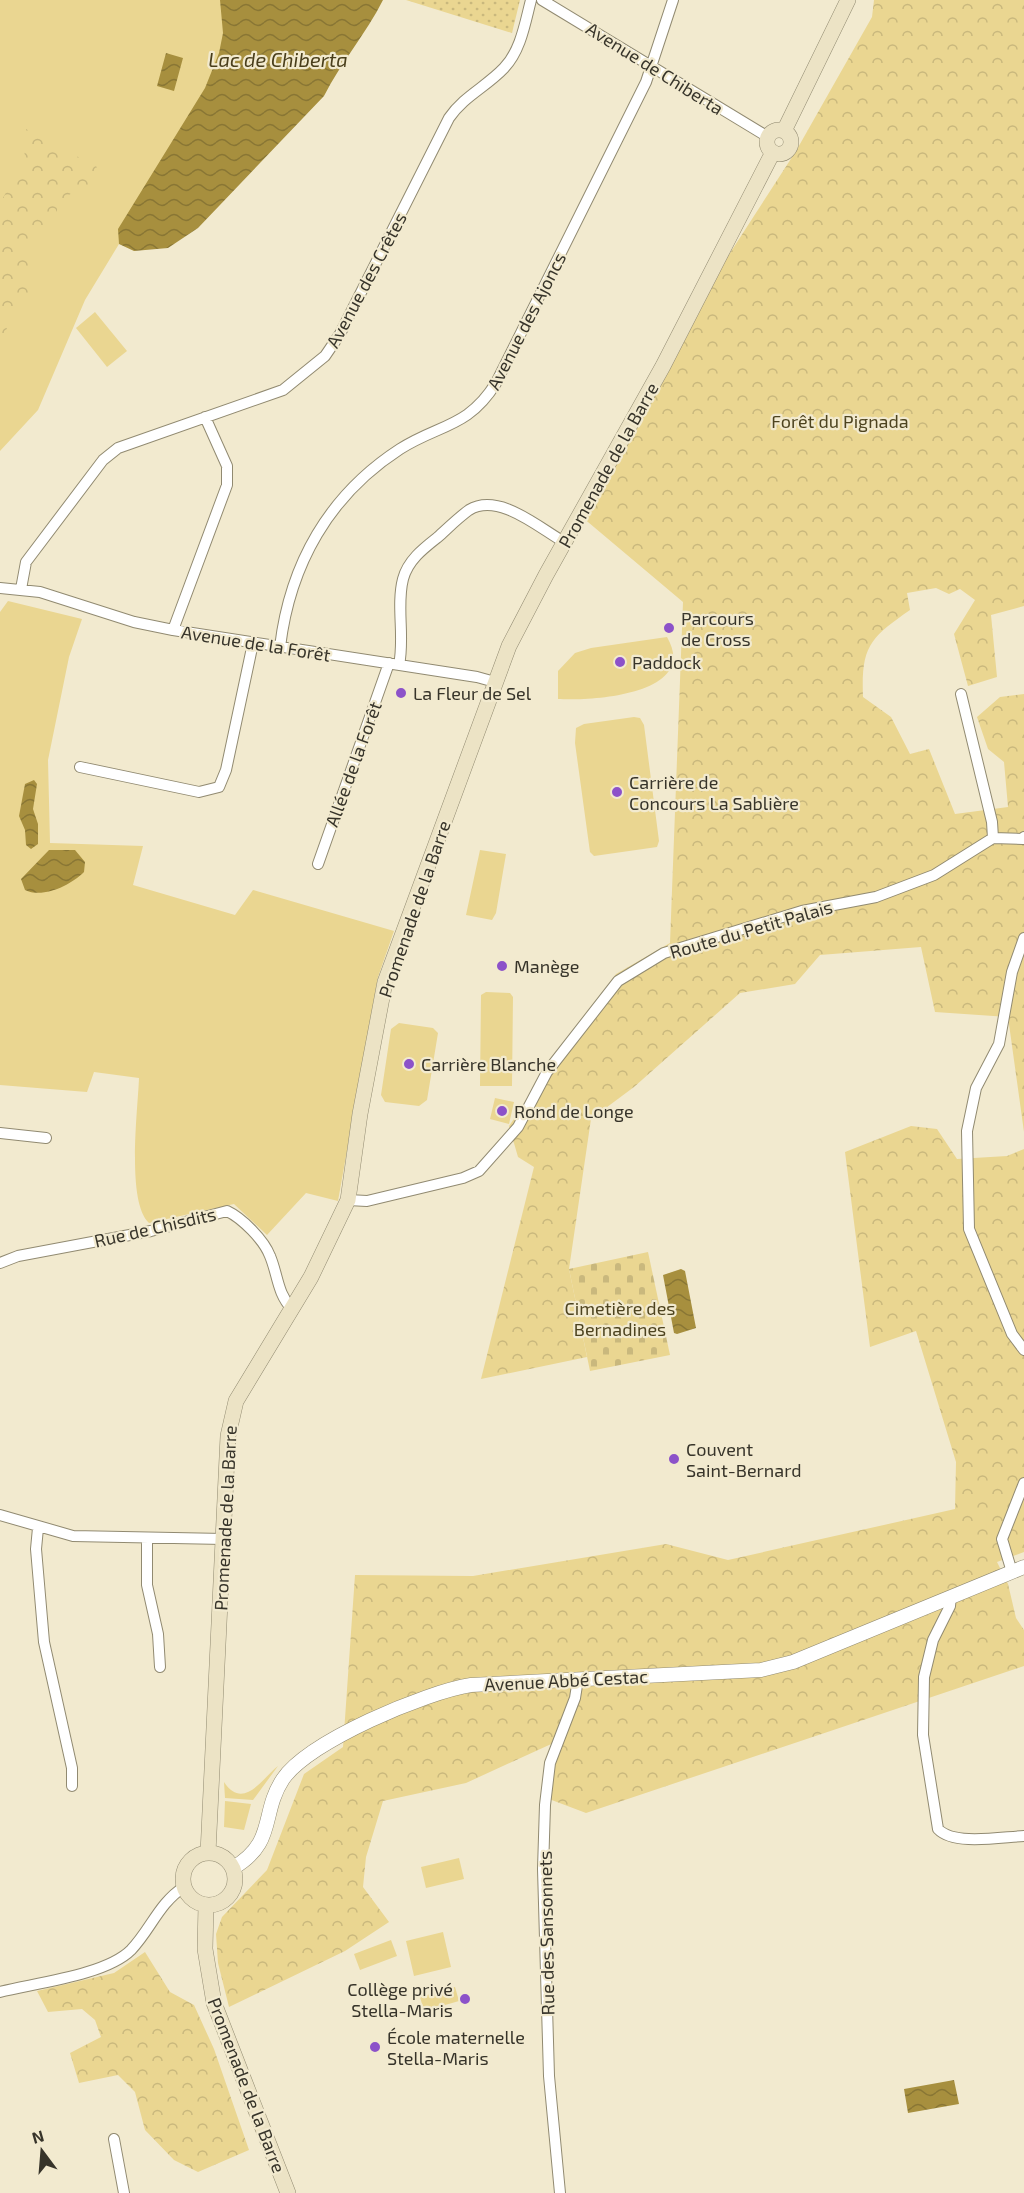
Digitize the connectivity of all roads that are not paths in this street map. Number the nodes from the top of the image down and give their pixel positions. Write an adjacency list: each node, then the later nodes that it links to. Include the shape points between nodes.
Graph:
1 (531, 0): 9 (street, Avenue des Crêtes, via 515,54 504,69 461,103 449,118 340,334 325,356 283,390)
2 (543, 0): 5 (street, Avenue de Chiberta)
3 (673, 0): 5 (street, Avenue des Ajoncs)
4 (848, 0): 6 (main road)
5 (651, 67): 7 (street, Avenue de Chiberta); 15 (street, Avenue des Ajoncs, via 486,399 458,422 401,449 336,505 314,536 300,568)
6 (784, 131): 7 (main road, via 773,131); 8 (main road, via 791,146 782,154)
7 (768, 137): 8 (main road, via 768,146)
8 (774, 152): 10 (main road, Promenade de la Barre, via 663,366)
9 (206, 417): 12 (street, Avenue des Crêtes, via 118,448 104,460 26,562); 13 (street, via 227,466 227,485)
10 (564, 542): 16 (street, Allée de la Forêt, via 506,508 480,506 470,510 418,554 404,578 403,651); 17 (main road, Promenade de la Barre, via 513,638)
11 (0, 588): 12 (street)
12 (21, 589): 13 (street, Avenue de la Forêt)
13 (173, 630): 14 (street, Avenue de la Forêt)
14 (253, 642): 15 (street, Avenue de la Forêt); 19 (street, via 219,787 199,792)
15 (280, 646): 16 (street, Avenue de la Forêt)
16 (394, 664): 17 (street, Avenue de la Forêt); 22 (street, Allée de la Forêt)
17 (495, 682): 26 (main road, Promenade de la Barre, via 385,982)
18 (961, 694): 20 (street)
19 (80, 766)
20 (993, 838): 21 (street); 26 (street, Route du Petit Palais, via 934,875 876,897 802,911 664,953 618,981 547,1072 512,1136 479,1171 463,1179 367,1201)
21 (1024, 839)
22 (318, 864)
23 (1024, 938): 29 (street, via 1012,972 999,1044 976,1088 967,1131 969,1229 1008,1324)
24 (0, 1132): 25 (street)
25 (46, 1138)
26 (348, 1200): 28 (main road, Promenade de la Barre)
27 (0, 1263): 28 (street, Rue de Chisdits, via 227,1211 236,1215 267,1249 279,1291)
28 (291, 1309): 34 (main road, Promenade de la Barre, via 252,1370 231,1416)
29 (1024, 1350)
30 (1024, 1483): 35 (street, via 1002,1539)
31 (0, 1515): 32 (street)
32 (38, 1528): 33 (street, via 73,1536); 39 (street, via 44,1642 72,1768)
33 (147, 1539): 34 (street); 37 (street, via 147,1585 158,1634)
34 (224, 1539): 41 (main road, Promenade de la Barre)
35 (1018, 1569): 36 (street, Avenue Abbé Cestac)
36 (951, 1596): 38 (street, Avenue Abbé Cestac, via 793,1662 761,1670); 40 (street, via 933,1640 924,1677 923,1735 938,1829 944,1836 956,1839)
37 (160, 1667)
38 (578, 1678): 42 (street, Avenue Abbé Cestac, via 456,1687 349,1731 297,1764 283,1779 258,1849); 49 (street, Rue des Sansonnets, via 575,1698 550,1763 545,1805 549,2064)
39 (72, 1786)
40 (1024, 1836)
41 (208, 1853): 42 (main road, via 223,1857); 43 (main road, via 188,1864)
42 (233, 1868): 44 (main road, via 235,1884 228,1898)
43 (184, 1887): 44 (main road, via 192,1899); 45 (street, via 170,1896 138,1942 119,1960 90,1971)
44 (206, 1905): 48 (main road, Promenade de la Barre, via 205,1949 214,2003)
45 (0, 1992)
46 (114, 2139): 47 (street)
47 (124, 2193)
48 (288, 2193)
49 (560, 2193)

